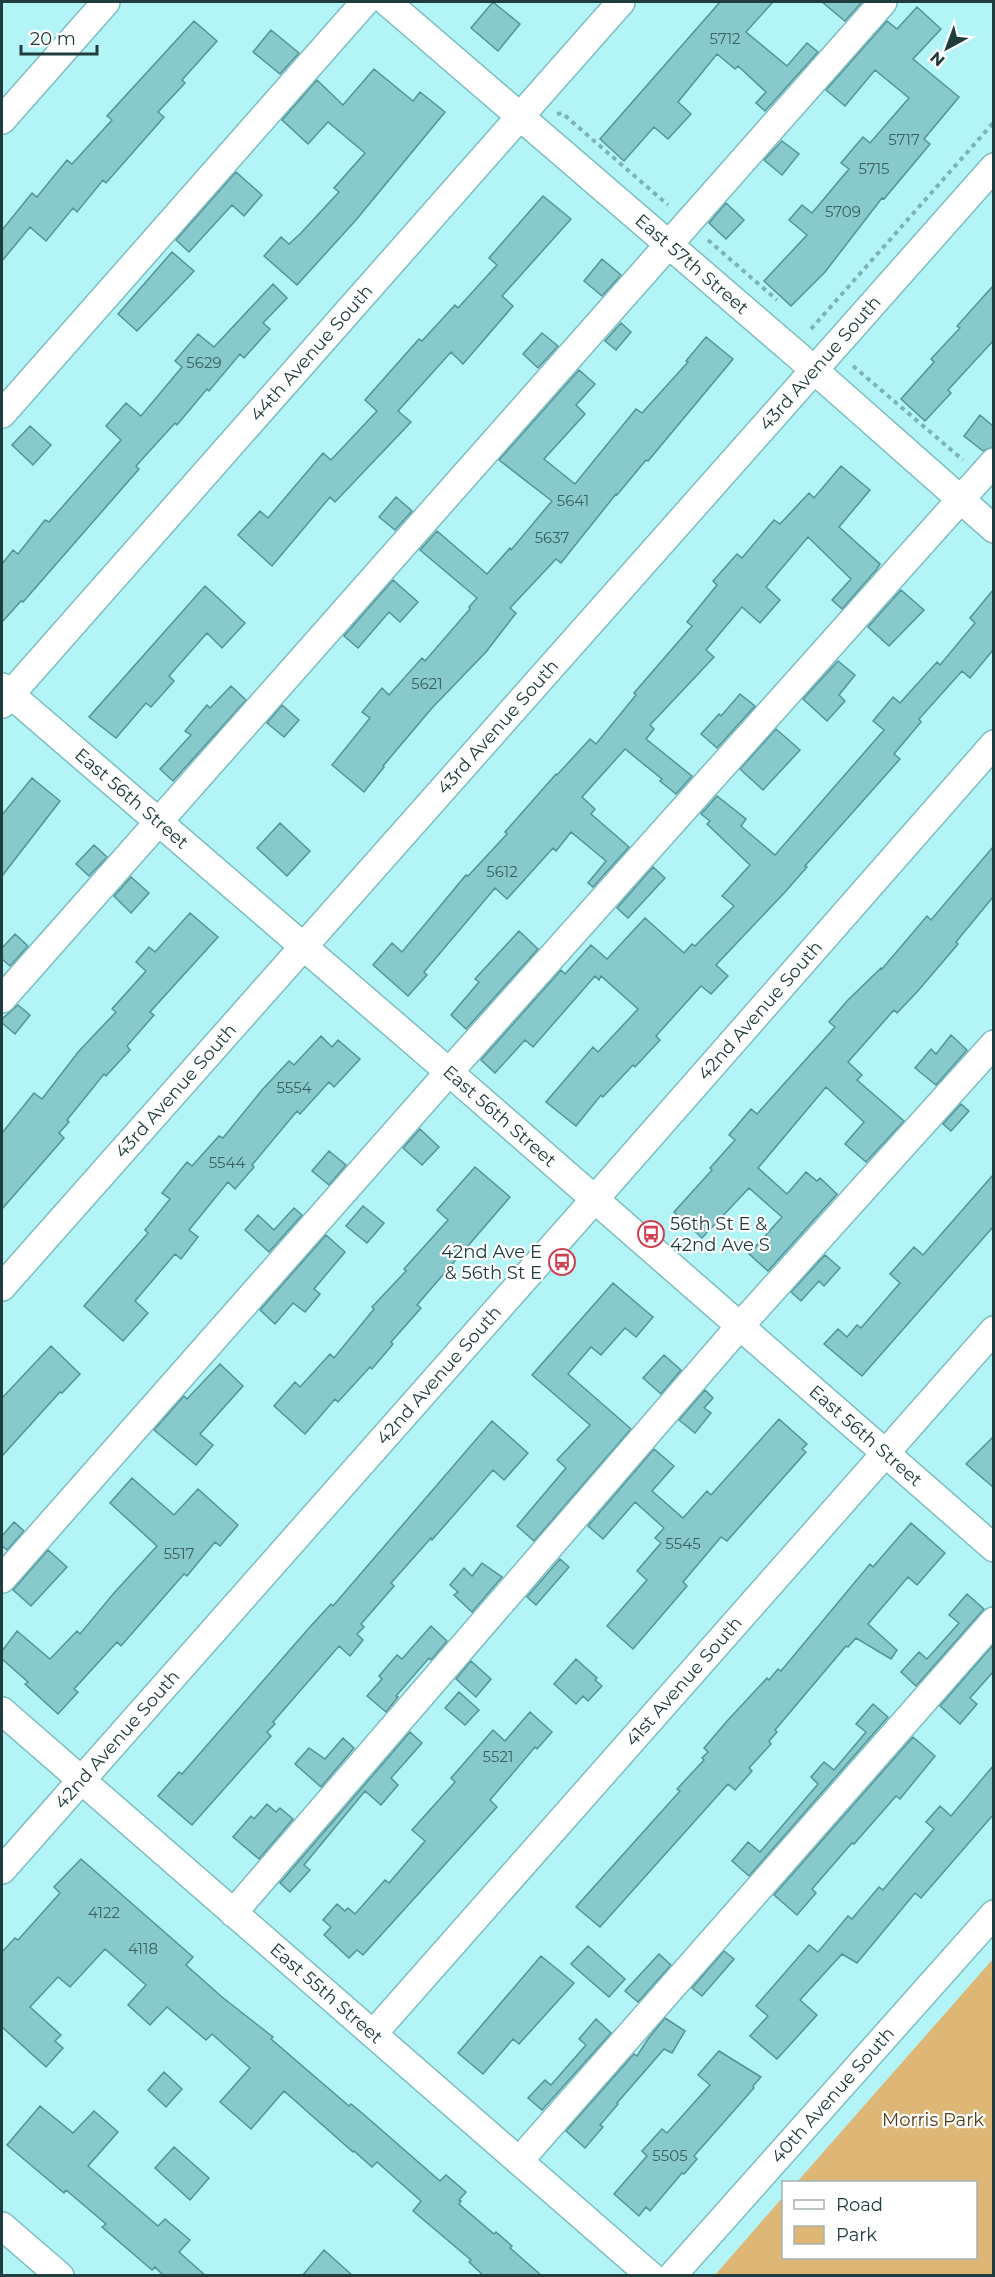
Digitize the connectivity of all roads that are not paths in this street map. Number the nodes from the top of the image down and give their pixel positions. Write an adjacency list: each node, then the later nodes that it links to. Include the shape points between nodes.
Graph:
1 (106, 2): 7 (street)
2 (365, 2): 11 (street)
3 (387, 2): 6 (street, East 57th Street)
4 (621, 2): 6 (street, 44th Avenue South)
5 (883, 2): 9 (street)
6 (520, 115): 9 (street, East 57th Street); 15 (street, 44th Avenue South)
7 (2, 120)
8 (993, 167): 10 (street, 43rd Avenue South)
9 (668, 244): 10 (street, East 57th Street); 17 (street)
10 (814, 371): 13 (street, East 57th Street); 18 (street, 43rd Avenue South)
11 (2, 414)
12 (987, 469): 13 (street)
13 (959, 500): 14 (street, East 57th Street); 21 (street)
14 (993, 528)
15 (4, 695): 17 (street, East 56th Street)
16 (993, 744): 22 (street, 42nd Avenue South)
17 (158, 821): 18 (street, East 56th Street); 19 (street)
18 (303, 947): 21 (street, East 56th Street); 23 (street, 43rd Avenue South)
19 (2, 999)
20 (993, 1044): 24 (street)
21 (450, 1072): 22 (street, East 56th Street); 28 (street)
22 (594, 1200): 24 (street, East 56th Street); 31 (street, 42nd Avenue South)
23 (2, 1287)
24 (739, 1327): 26 (street, East 56th Street); 33 (street)
25 (993, 1330): 26 (street, 41st Avenue South)
26 (884, 1454): 27 (street, East 56th Street); 35 (street, 41st Avenue South)
27 (993, 1548)
28 (2, 1579)
29 (993, 1621): 36 (street)
30 (2, 1711): 31 (street, East 55th Street)
31 (81, 1780): 32 (street, 42nd Avenue South); 33 (street, East 55th Street)
32 (2, 1870)
33 (233, 1913): 35 (street, East 55th Street)
34 (993, 1914): 40 (street, 40th Avenue South)
35 (373, 2034): 36 (street, East 55th Street)
36 (519, 2161): 39 (street, East 55th Street)
37 (2, 2226): 38 (street)
38 (60, 2276)
39 (651, 2276)
40 (672, 2276)

